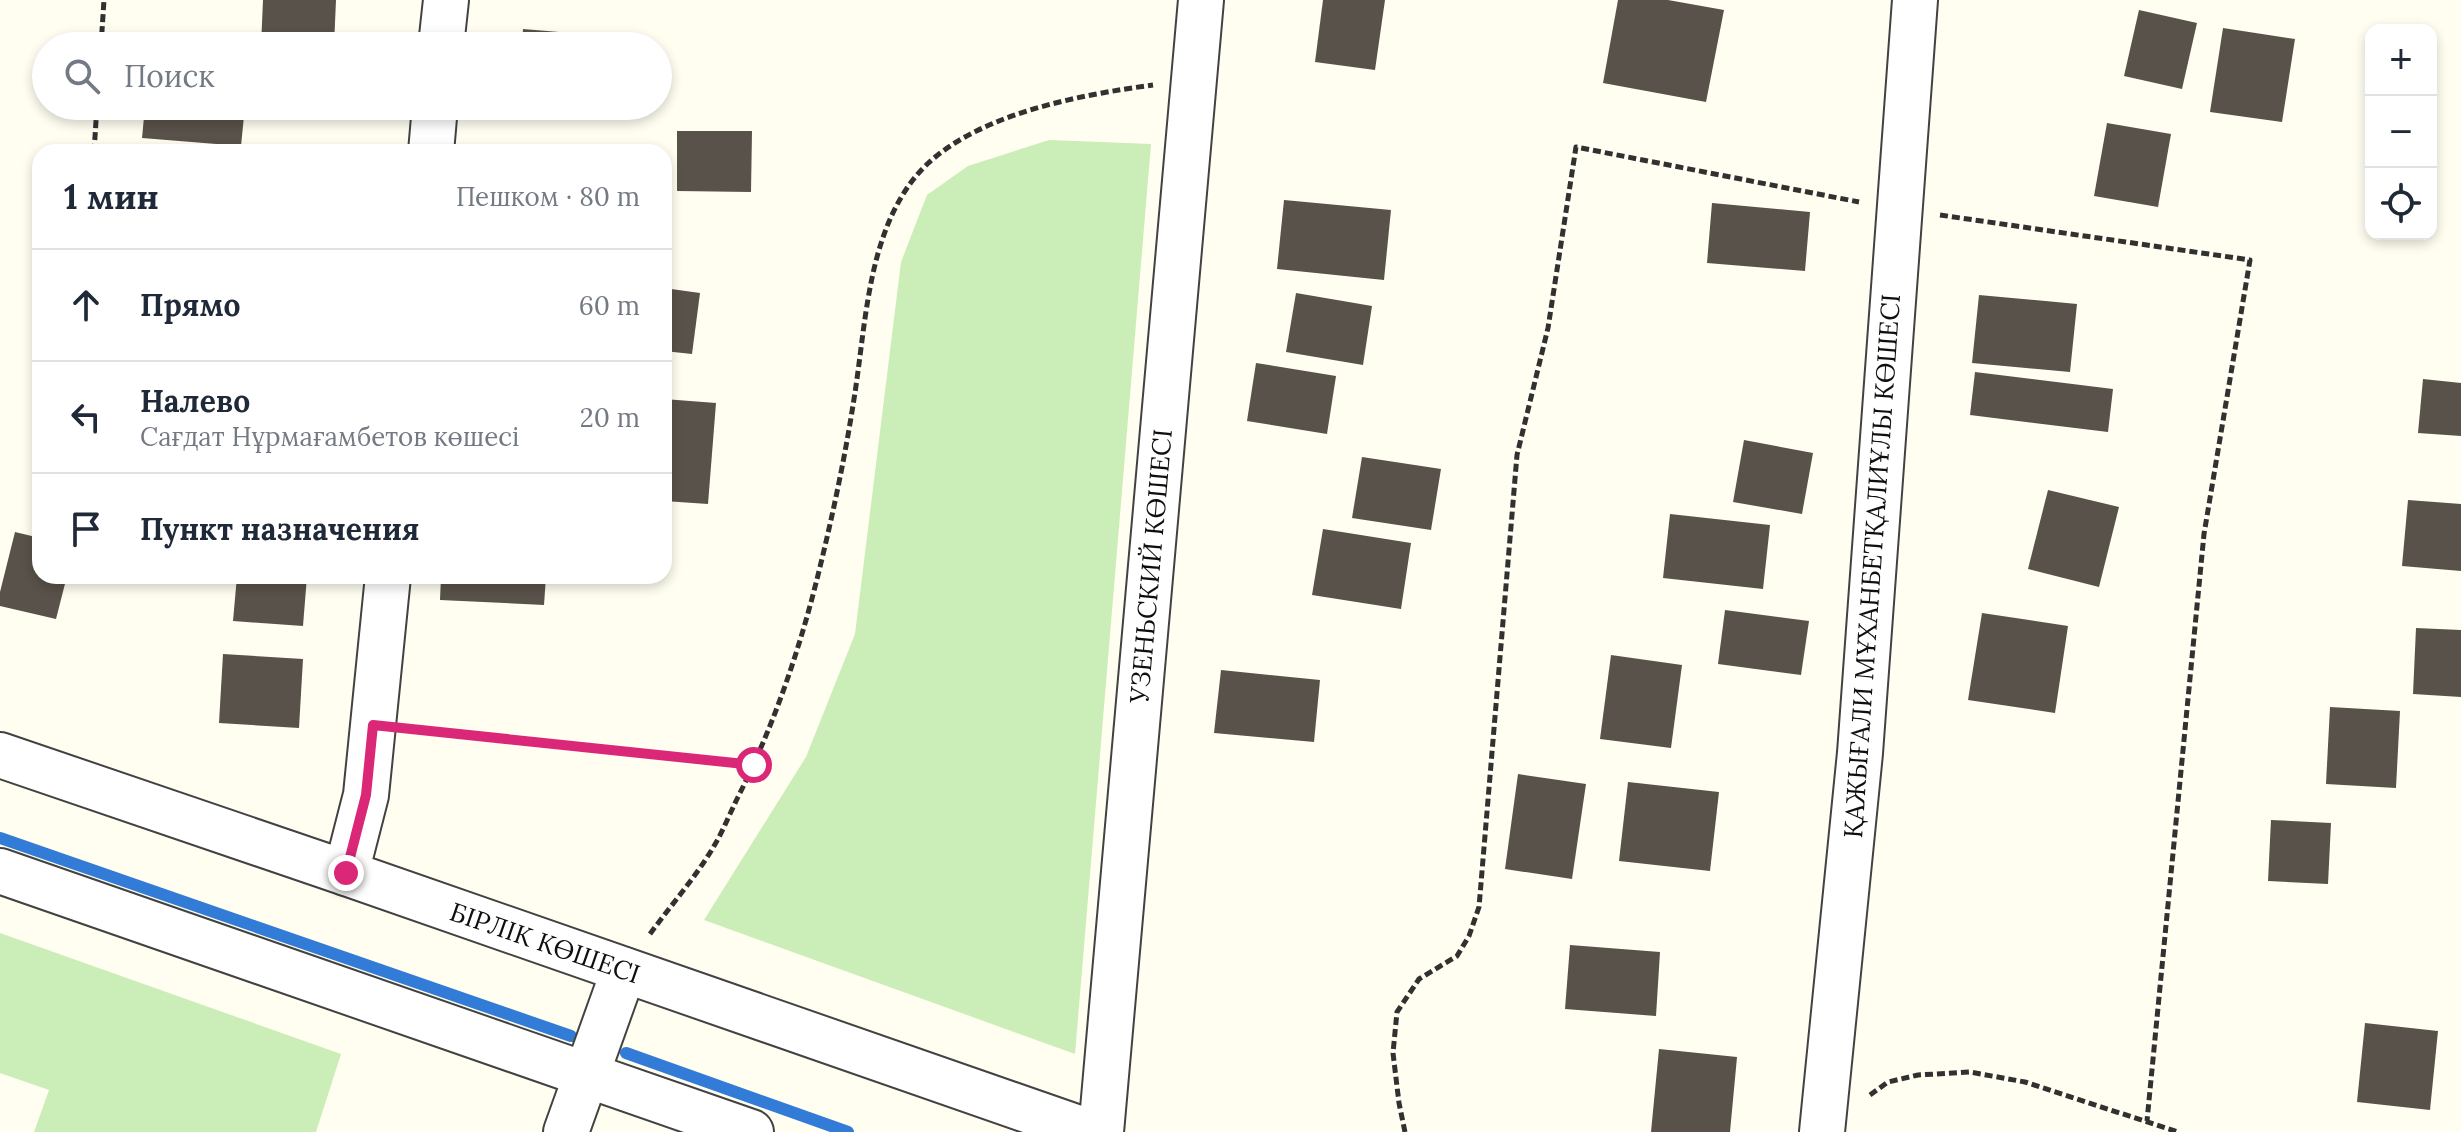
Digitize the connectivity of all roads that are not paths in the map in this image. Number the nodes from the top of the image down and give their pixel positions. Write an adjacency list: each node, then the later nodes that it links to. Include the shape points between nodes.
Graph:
1 (446, 0): 4 (street)
2 (1201, 0): 16 (street, УЗЕНЬСКИЙ КӨШЕСІ)
3 (1915, 0): 17 (street, ҚАЖЫҒАЛИ МҰХАНБЕТҚАЛИҰЛЫ КӨШЕСІ, via 1860,753)
4 (443, 32)
5 (434, 120): 6 (street)
6 (432, 144)
7 (387, 584): 10 (street, via 366,795)
8 (0, 755): 10 (street, БІРЛІК КӨШЕСІ)
9 (0, 871): 12 (street)
10 (346, 873): 11 (street, БІРЛІК КӨШЕСІ)
11 (624, 970): 12 (street); 15 (street, БІРЛІК КӨШЕСІ)
12 (587, 1076): 13 (street); 14 (street)
13 (566, 1132)
14 (751, 1132)
15 (1090, 1132)
16 (1101, 1132)
17 (1822, 1132)

